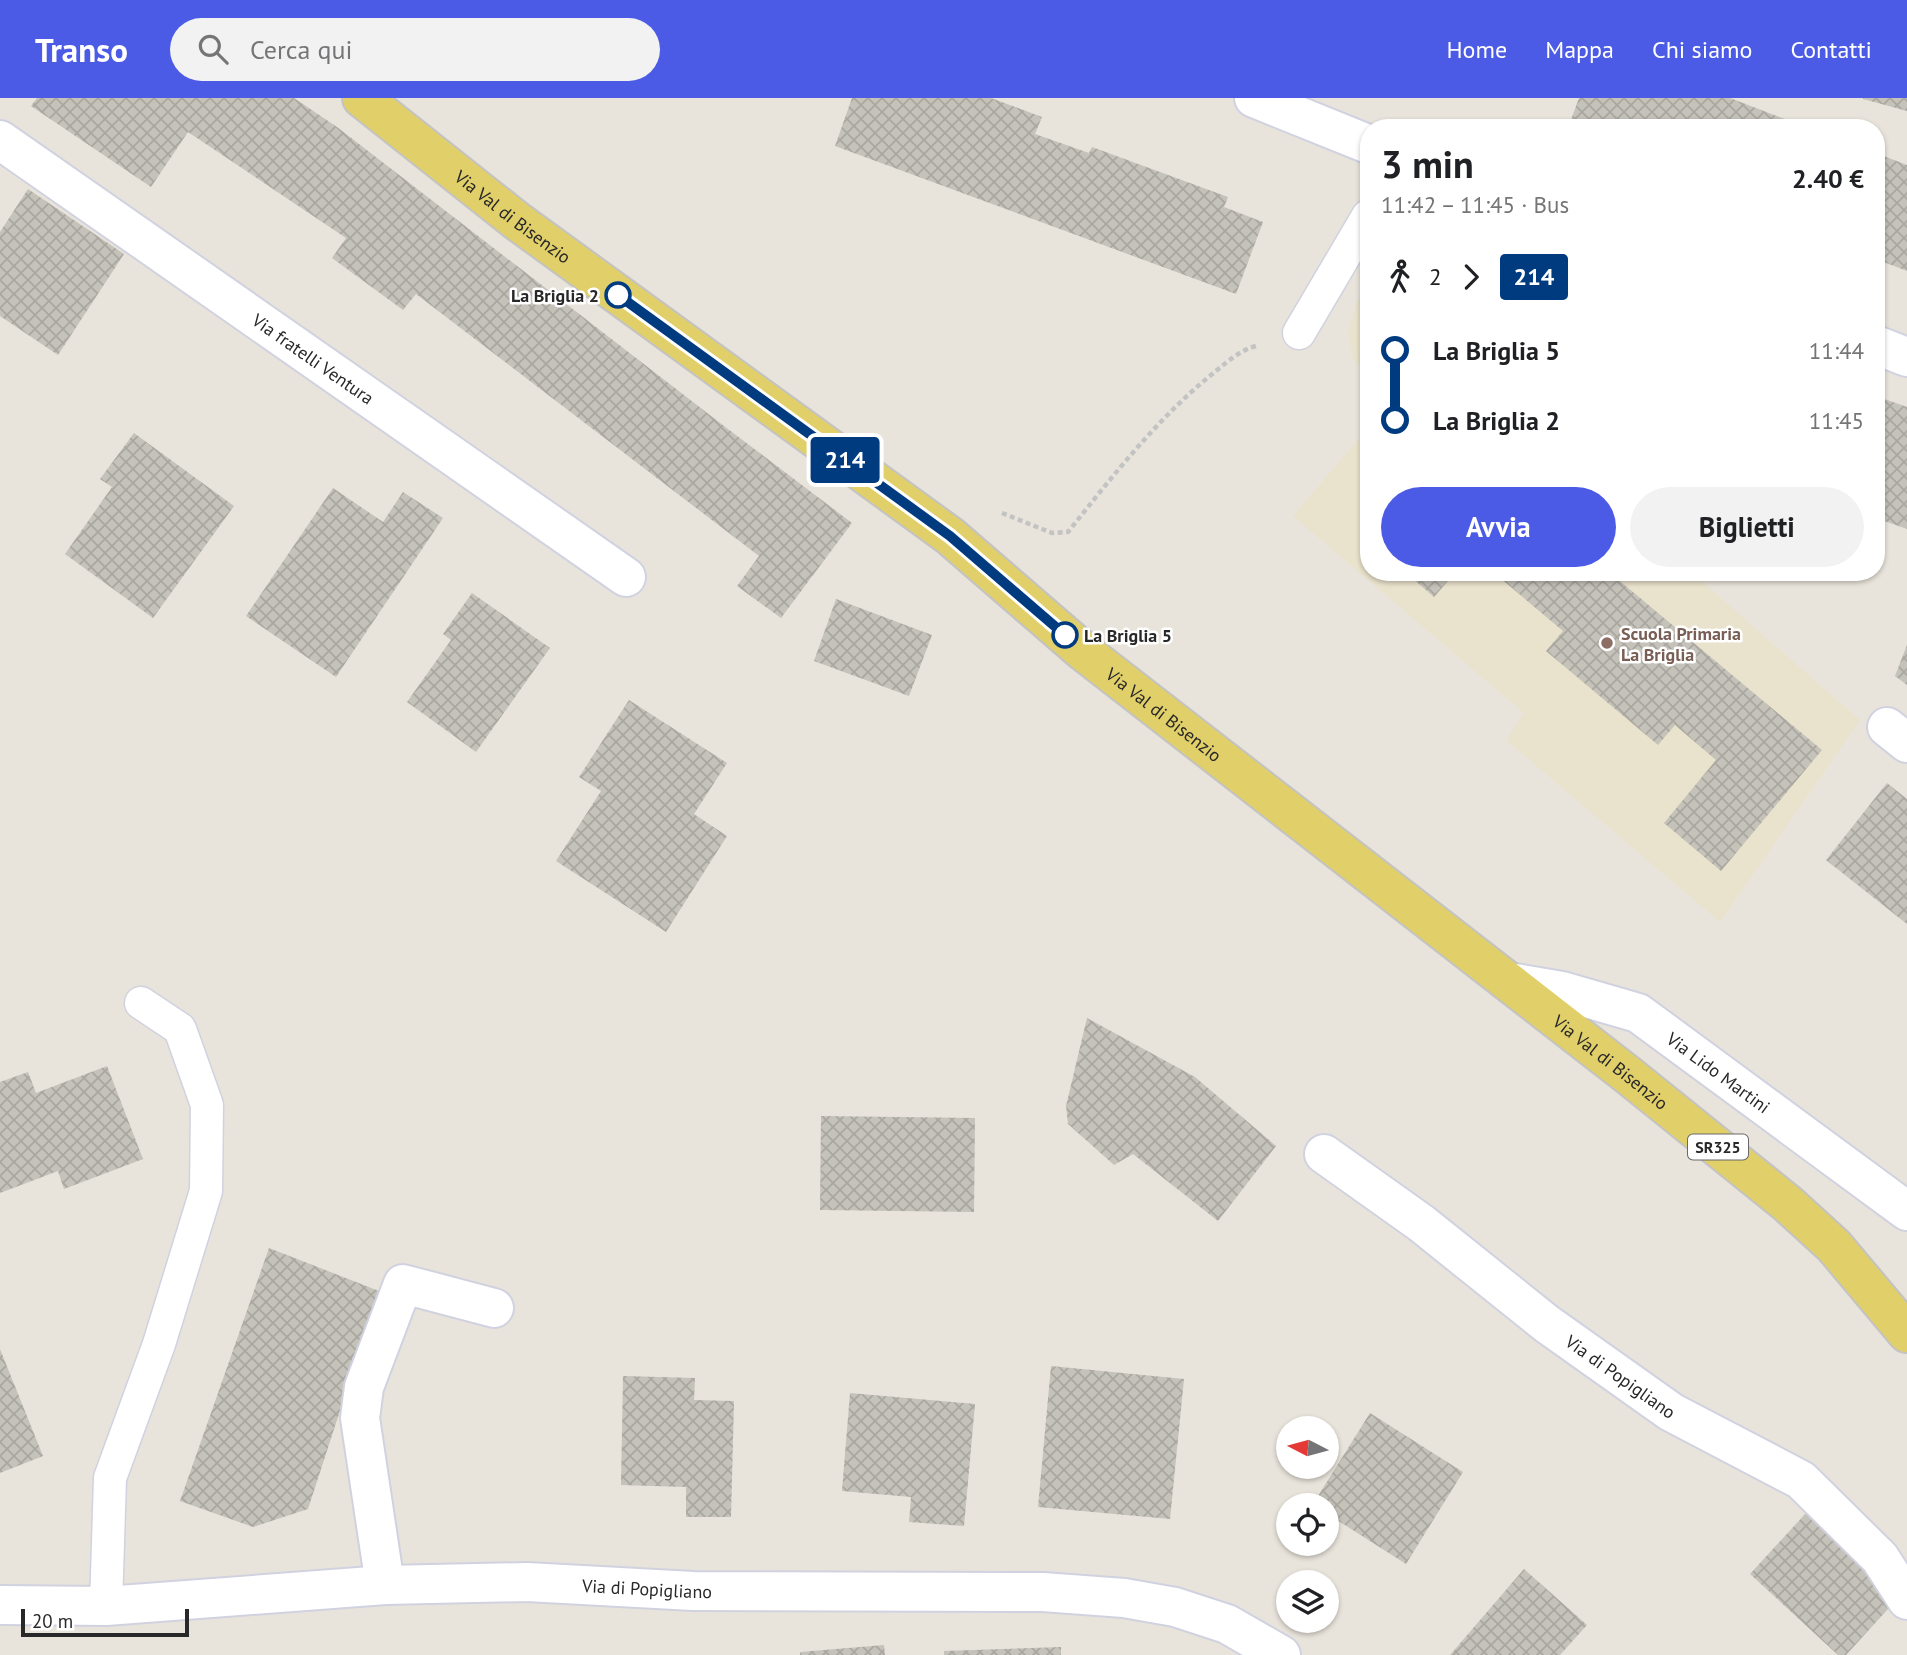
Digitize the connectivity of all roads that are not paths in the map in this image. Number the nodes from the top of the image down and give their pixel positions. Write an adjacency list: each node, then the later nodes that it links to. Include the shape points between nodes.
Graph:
1 (362, 98): 10 (main road, Via Val di Bisenzio / SR325, via 517,221 950,536 1084,652)
2 (1254, 98): 4 (street)
3 (0, 140): 9 (street, Via fratelli Ventura)
4 (1360, 141)
5 (1360, 230): 6 (lane)
6 (1300, 333)
7 (1885, 348): 8 (street)
8 (1907, 357)
9 (626, 577)
10 (1509, 982): 13 (street, Via Lido Martini, via 1562,991 1638,1013); 15 (main road, Via Val di Bisenzio / SR325, via 1788,1204 1834,1247)
11 (141, 1003): 19 (lane, via 180,1029 203,1093 207,1105 206,1191 159,1344 110,1478)
12 (1325, 1154): 17 (street, Via di Popigliano, via 1421,1223 1547,1324 1671,1412 1801,1480 1880,1558)
13 (1907, 1211)
14 (494, 1308): 16 (street, via 403,1284 363,1387 360,1418)
15 (1907, 1333)
16 (385, 1585): 19 (street, Via di Popigliano); 20 (street, Via di Popigliano, via 527,1582 693,1591 1029,1592 1124,1598 1175,1607 1227,1624)
17 (1907, 1600)
18 (0, 1605): 19 (street, Via di Popigliano)
19 (106, 1606)
20 (1281, 1655)

